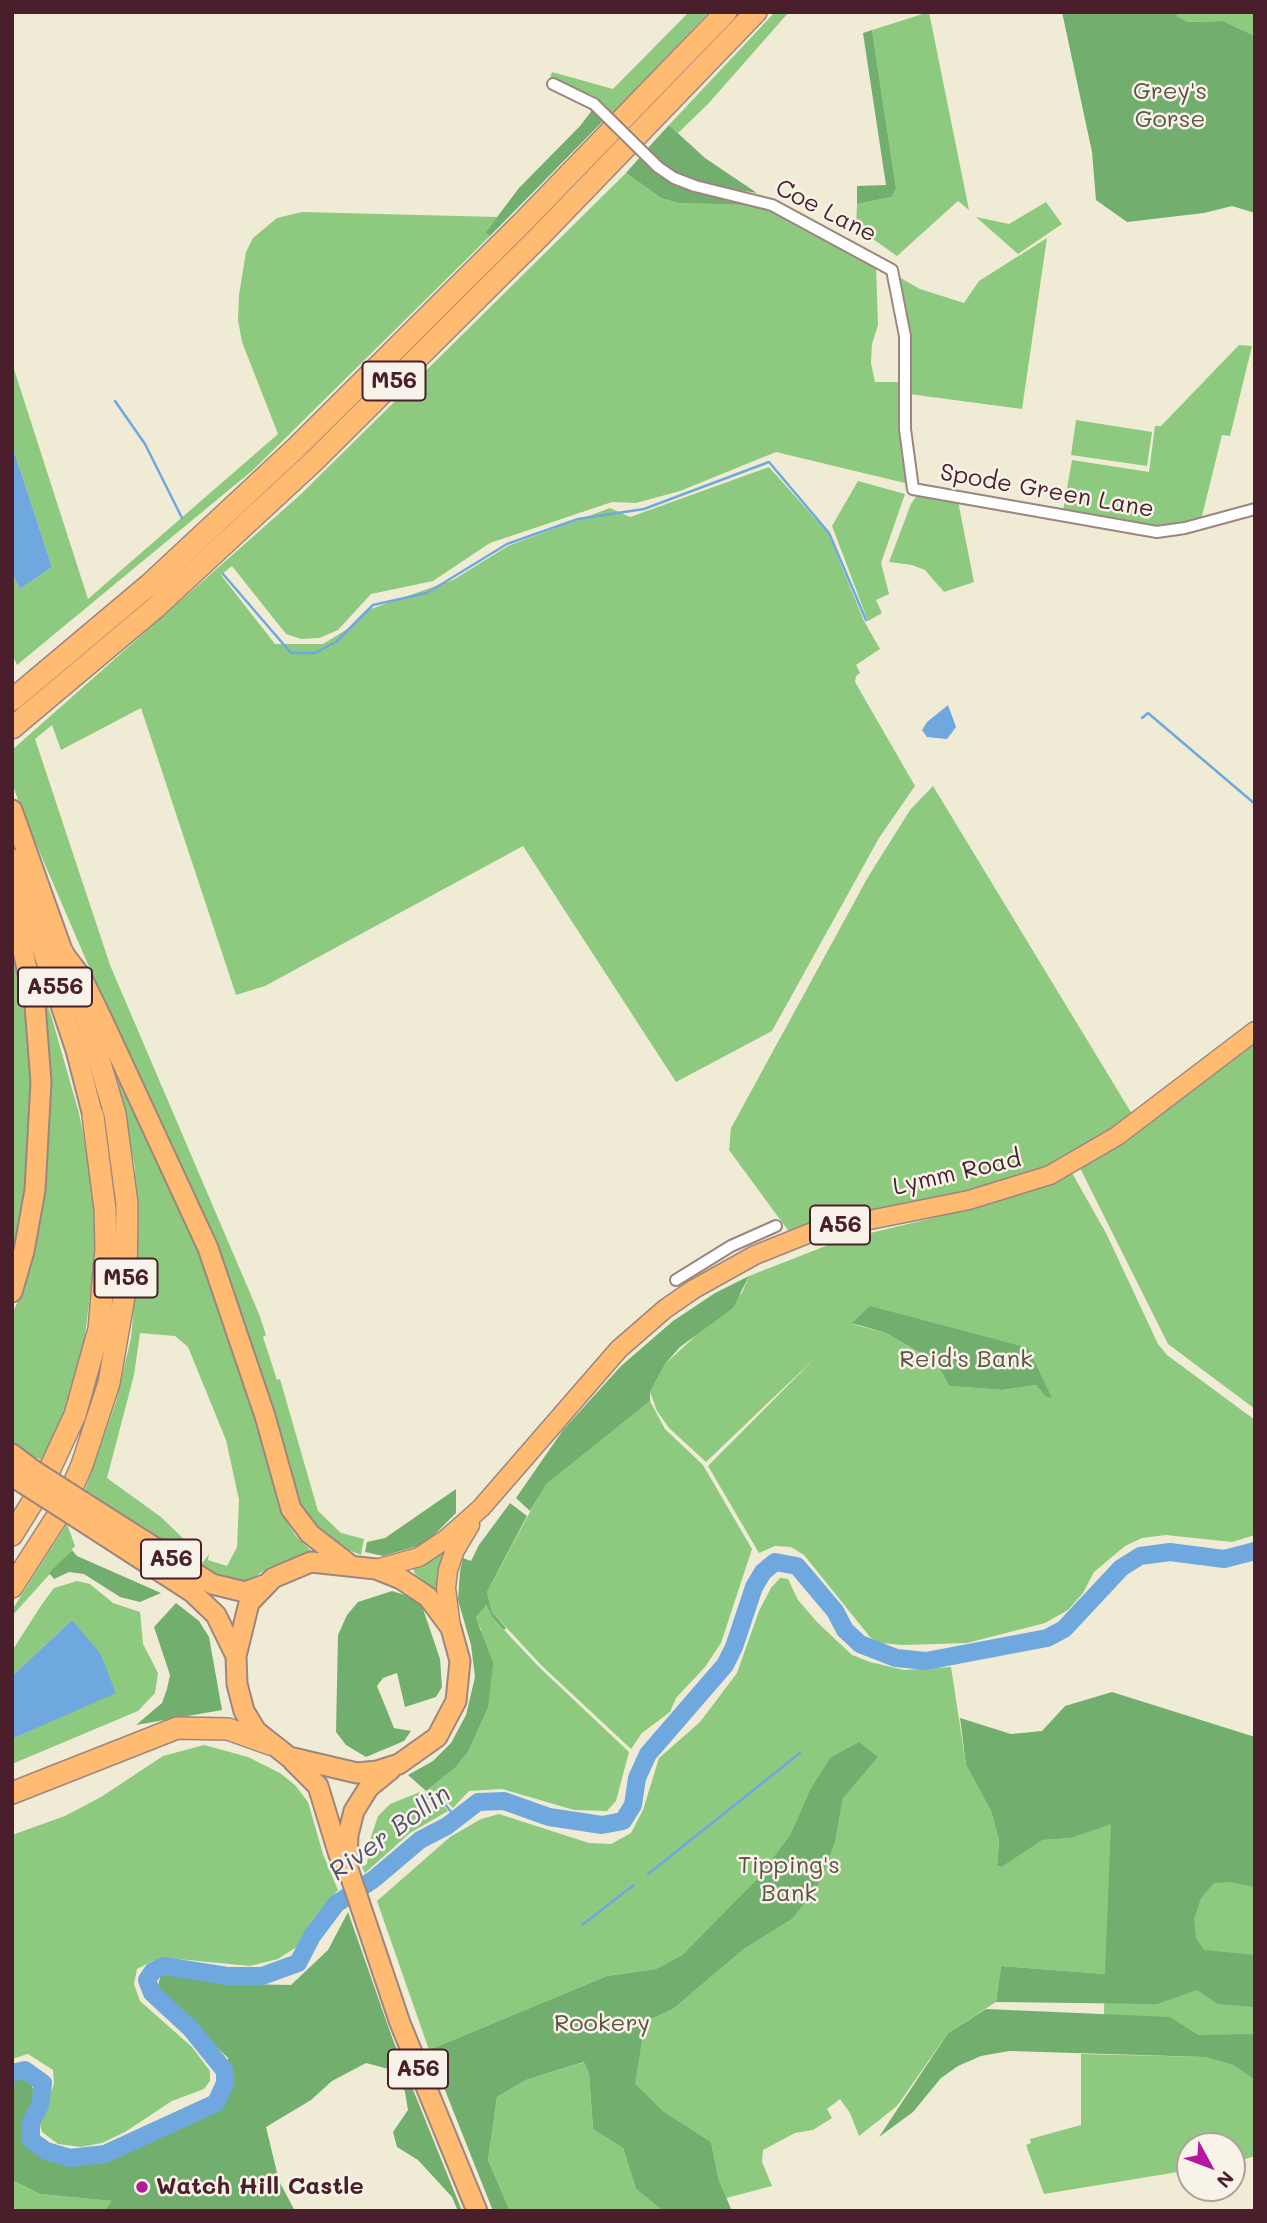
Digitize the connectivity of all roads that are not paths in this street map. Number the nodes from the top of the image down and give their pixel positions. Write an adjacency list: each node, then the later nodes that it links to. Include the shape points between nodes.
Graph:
1 (726, 12): 5 (highway, M56, via 461,285)
2 (756, 12): 9 (highway, M56, via 314,461 155,608)
3 (553, 84): 4 (street, Coe Lane, bridge, via 594,104 674,178 772,205 892,270 905,336 905,429)
4 (913, 489): 6 (street, Spode Green Lane, via 1157,532)
5 (233, 508): 7 (highway); 8 (highway, M56)
6 (1255, 509)
7 (12, 684)
8 (12, 700)
9 (12, 728)
10 (12, 810): 13 (highway, A556)
11 (12, 859): 15 (highway, A556, via 72,1037)
12 (12, 901): 18 (highway, A556, via 35,1005 41,1082 35,1190)
13 (63, 953): 24 (highway, via 82,978 108,1030 208,1248 262,1404 291,1510 310,1534); 27 (highway, M56, via 114,1114 127,1204 126,1286 109,1383 82,1465 64,1506)
14 (1255, 1031): 21 (main road, Lymm Road / A56, via 1117,1136 1050,1175 969,1200 815,1231 755,1255 694,1289 641,1328 602,1366)
15 (93, 1116): 23 (highway, M56, via 105,1209 99,1329 75,1415 40,1490)
16 (776, 1226): 17 (street, via 731,1245)
17 (676, 1280)
18 (12, 1292)
19 (12, 1454): 20 (highway, A56)
20 (24, 1477): 22 (highway, A56, bridge)
21 (481, 1508): 25 (main road, Lymm Road / A56, via 427,1553); 28 (main road, Lymm Road / A56, via 448,1570)
22 (79, 1509): 26 (highway, A56, via 212,1584 245,1592); 29 (highway, A56, via 192,1592 222,1623)
23 (12, 1535)
24 (350, 1565): 25 (highway, A56); 26 (highway, A56, via 311,1562 284,1571)
25 (376, 1569): 28 (highway, A56, via 421,1591)
26 (265, 1584): 29 (highway, A56, via 245,1613)
27 (12, 1587)
28 (450, 1628): 32 (highway, A56, via 460,1661 456,1701 437,1737)
29 (236, 1656): 30 (highway, A56, via 244,1711)
30 (270, 1744): 31 (highway, A56); 33 (highway, via 228,1729 177,1728)
31 (289, 1757): 32 (highway, A56, via 357,1773); 34 (highway, A56, via 318,1786)
32 (399, 1764): 34 (highway, A56, via 362,1795 349,1824)
33 (12, 1793)
34 (348, 1868): 35 (highway, A56, via 444,2137)
35 (477, 2211)

